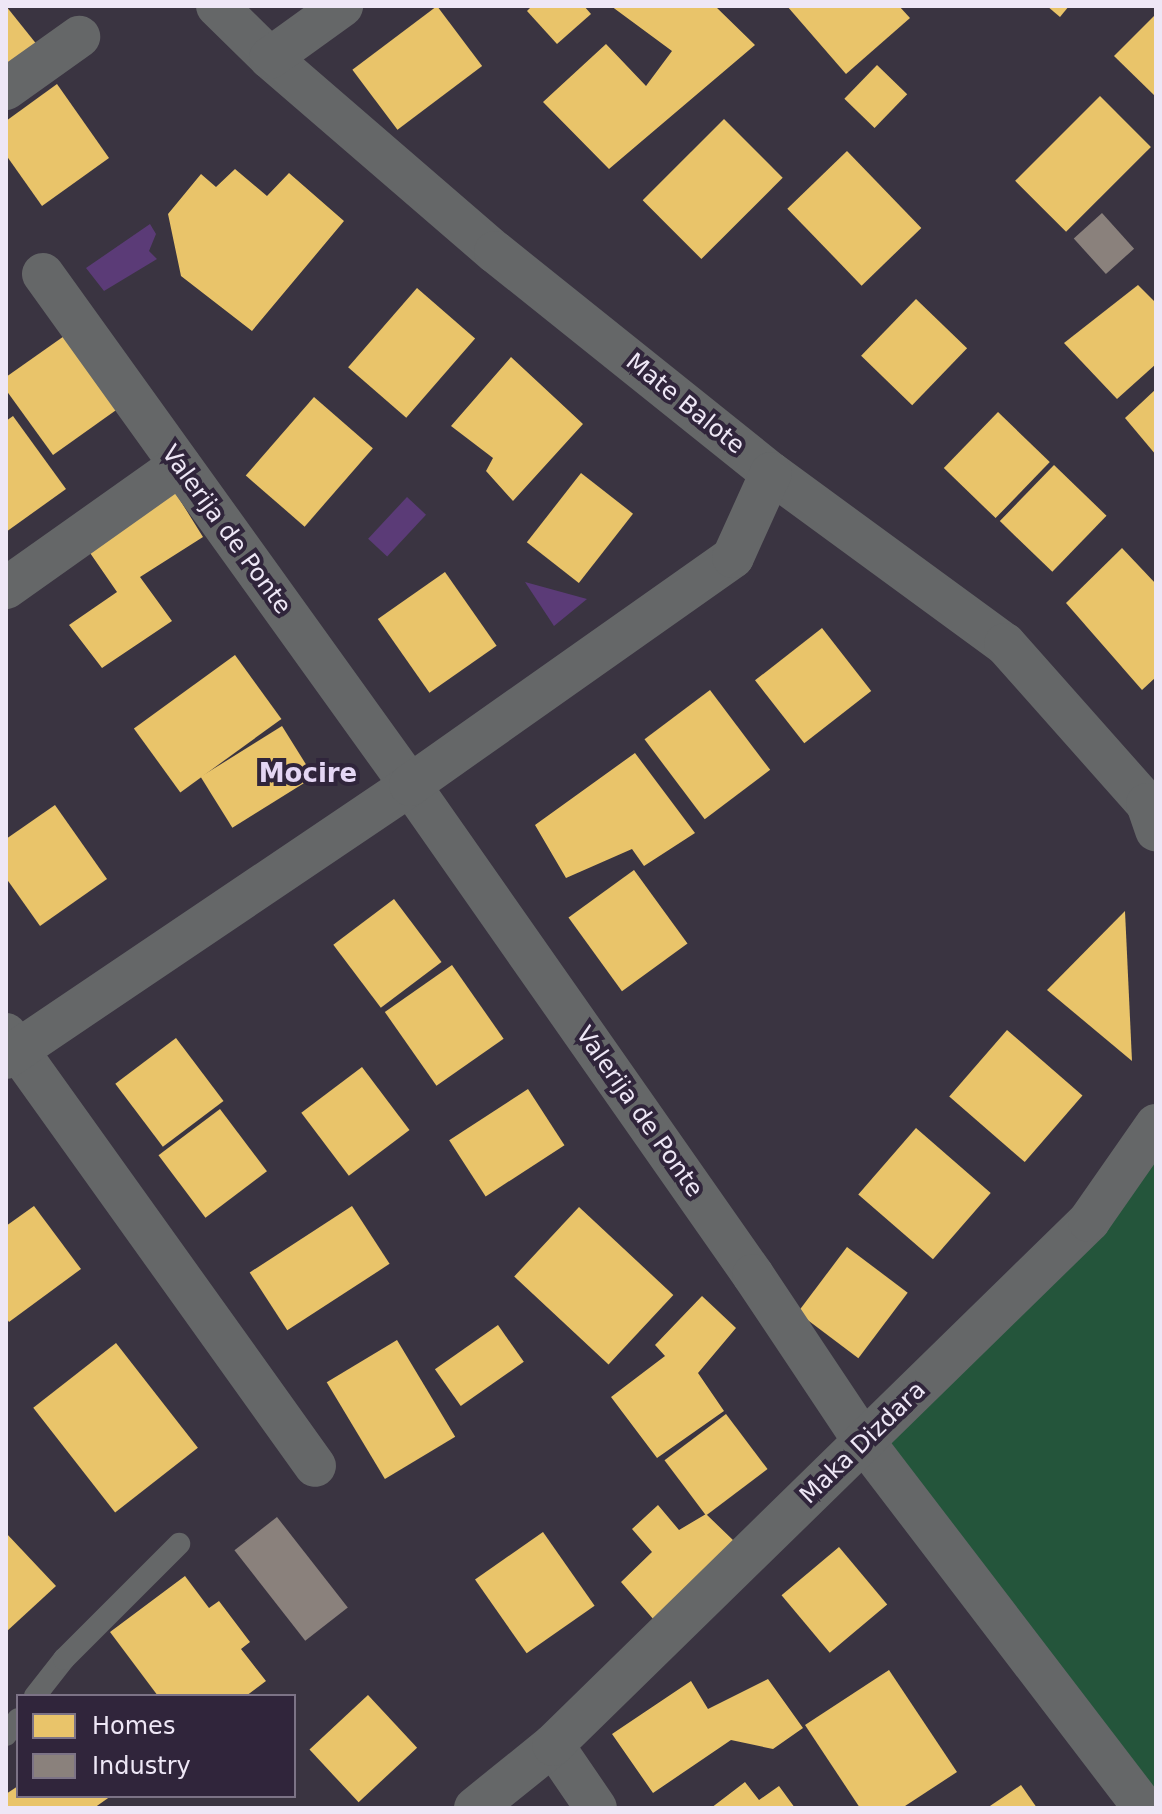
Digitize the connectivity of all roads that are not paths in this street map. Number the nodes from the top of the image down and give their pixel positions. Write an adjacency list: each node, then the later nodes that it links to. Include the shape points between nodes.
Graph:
1 (217, 6): 4 (street, Mate Balote)
2 (342, 6): 4 (street)
3 (79, 37): 5 (street)
4 (270, 58): 8 (street, Mate Balote, via 507,262)
5 (6, 89)
6 (43, 274): 7 (street, Valerija de Ponte)
7 (180, 465): 9 (street); 10 (street, Valerija de Ponte)
8 (771, 473): 10 (street, via 733,557); 11 (street, Mate Balote, via 1005,644)
9 (6, 588)
10 (410, 785): 12 (street); 14 (street, Valerija de Ponte)
11 (1153, 811)
12 (10, 1047): 15 (street)
13 (1156, 1125): 14 (street, Maka Dizdara, via 1089,1221)
14 (865, 1443): 18 (street, Maka Dizdara); 21 (street, Valerija de Ponte)
15 (315, 1466)
16 (179, 1544): 17 (lane, via 64,1659)
17 (37, 1694)
18 (553, 1745): 19 (street, Maka Dizdara); 20 (street)
19 (475, 1808)
20 (596, 1808)
21 (1144, 1808)

